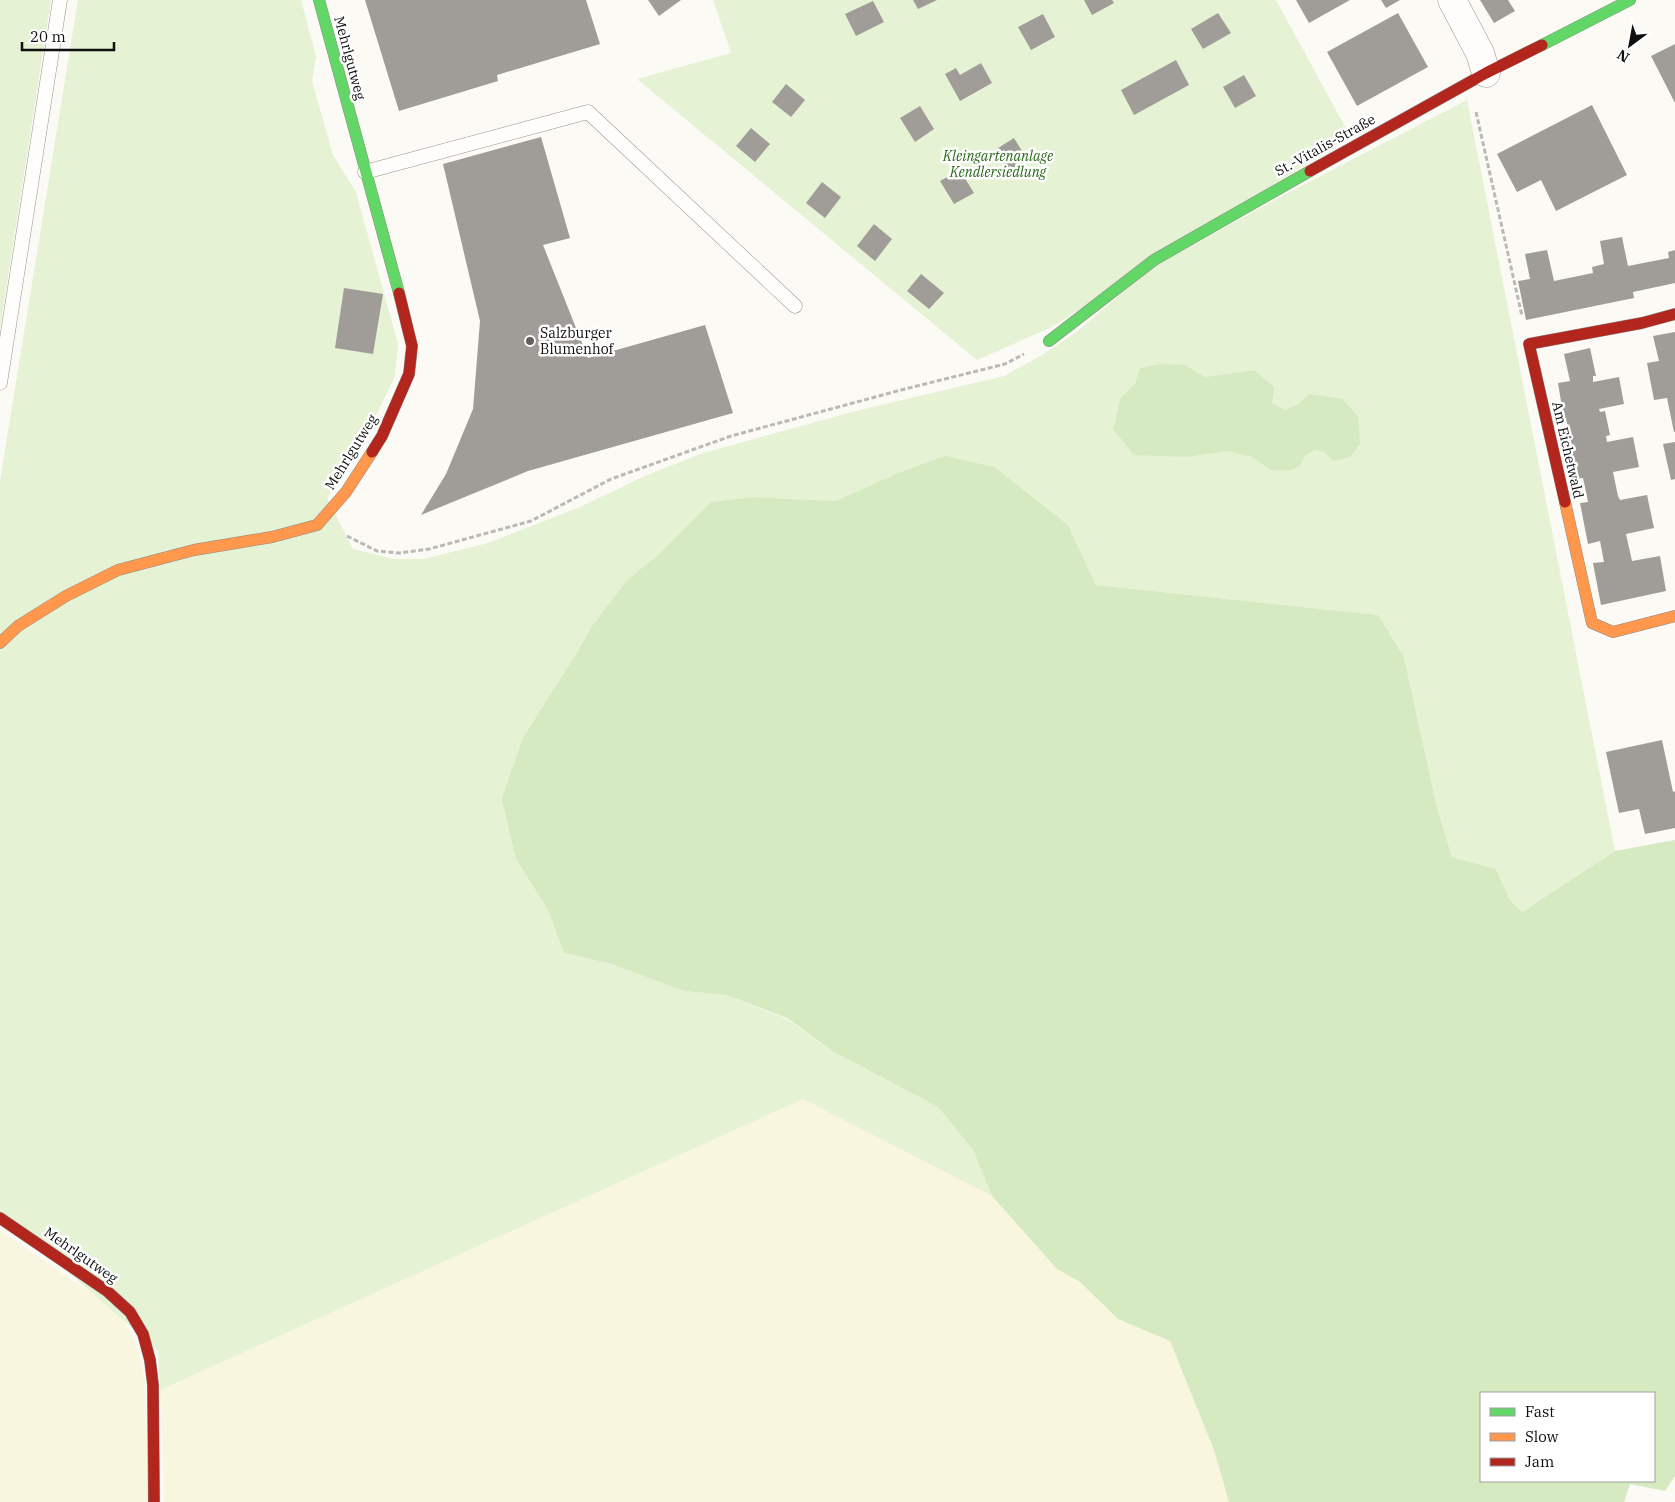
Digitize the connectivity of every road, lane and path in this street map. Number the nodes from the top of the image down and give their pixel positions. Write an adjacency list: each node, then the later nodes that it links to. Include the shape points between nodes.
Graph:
1 (60, 0): 11 (lane)
2 (318, 0): 6 (street, Mehrlgutweg)
3 (1452, 0): 5 (street, via 1480,53)
4 (1630, 0): 5 (street, St.-Vitalis-Straße)
5 (1477, 78): 9 (street, St.-Vitalis-Straße, via 1154,260); 10 (path)
6 (364, 172): 7 (lane, via 588,112); 12 (street, Mehrlgutweg, via 407,321 412,346 409,374 382,436 346,492)
7 (795, 306)
8 (1675, 314): 10 (street)
9 (1048, 341): 12 (path, via 1005,364 731,436 611,479 531,521 429,549 399,553 377,550)
10 (1529, 344): 13 (street, Am Eichetwald, via 1592,623 1613,632)
11 (0, 384)
12 (317, 525): 14 (street, via 272,538 194,550 118,570 66,596 18,626)
13 (1675, 616)
14 (0, 643)
15 (0, 1218): 16 (street, Mehrlgutweg, via 107,1290 130,1312 143,1334 153,1385)
16 (154, 1502)

